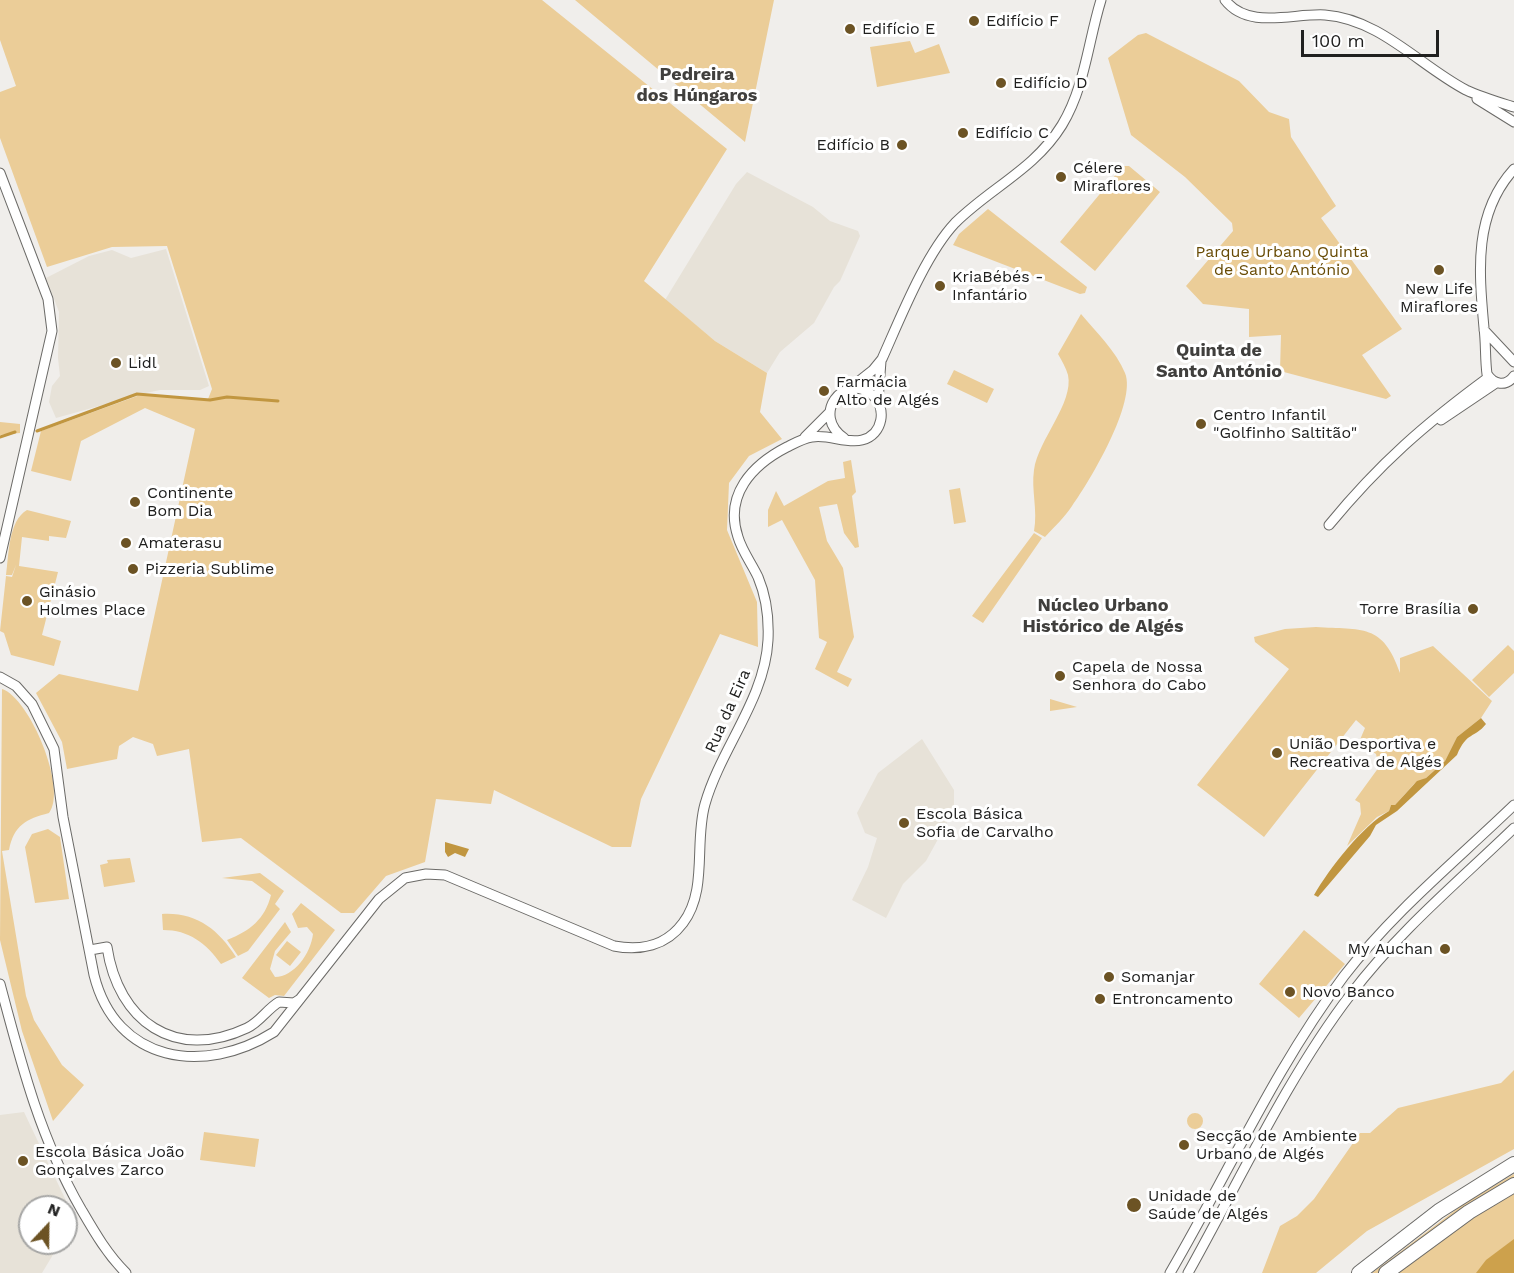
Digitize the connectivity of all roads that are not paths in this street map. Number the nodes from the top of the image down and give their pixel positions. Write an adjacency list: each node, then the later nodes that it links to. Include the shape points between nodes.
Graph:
1 (1101, 0): 10 (street, via 1078,91 1061,127 1037,158 956,223 929,261)
2 (1225, 0): 3 (street, via 1252,17 1328,15 1359,23)
3 (1461, 86): 4 (street); 5 (street)
4 (1514, 107)
5 (1514, 122)
6 (1514, 169): 8 (street, via 1499,190 1480,243 1478,265)
7 (0, 173): 21 (street, via 48,300 52,332)
8 (1485, 330): 9 (street); 12 (street)
9 (1510, 355): 11 (street); 12 (street, via 1497,355)
10 (882, 359): 15 (street, Rua da Eira); 16 (street)
11 (1514, 362)
12 (1488, 363): 14 (street)
13 (1514, 376): 14 (street, via 1505,383)
14 (1492, 380): 20 (street, via 1425,425 1372,474)
15 (849, 389): 16 (street, via 865,390); 17 (street, Rua da Eira, via 836,398)
16 (878, 401): 18 (street, Rua da Eira, via 882,417 873,434 861,440)
17 (830, 413): 18 (street, via 833,428); 19 (street, Rua da Eira)
18 (844, 438): 19 (street, Rua da Eira, via 825,436)
19 (801, 441): 29 (street, Rua da Eira, via 756,466 737,497 736,530 759,580 768,619 768,642 757,686 706,800 700,823 697,884 689,914 677,930 652,945 631,948 596,939 445,875 413,875 396,883 379,899)
20 (1329, 525)
21 (0, 558)
22 (0, 677): 25 (street, Rua da Eira, via 16,686 32,704 54,749 63,818)
23 (1514, 805): 32 (street, via 1366,949 1314,1018)
24 (1514, 828): 33 (street, via 1382,957 1327,1027)
25 (90, 950): 26 (street, via 107,947); 27 (street, Rua da Eira)
26 (109, 962): 27 (street); 30 (street, via 114,979 135,1012 156,1029 183,1040 213,1040 237,1032 256,1023)
27 (93, 966): 31 (street, Rua da Eira, via 101,999 118,1022 145,1044 175,1055 206,1058 237,1052 274,1032)
28 (0, 984): 37 (street, via 24,1077 46,1139 101,1245)
29 (303, 998): 30 (street, via 294,1003); 31 (street, Rua da Eira)
30 (279, 1002): 31 (street, via 286,1009)
31 (287, 1018)
32 (1268, 1095): 33 (street); 38 (street)
33 (1282, 1102): 39 (street)
34 (1514, 1164): 40 (highway, via 1439,1211)
35 (1514, 1185): 36 (highway, via 1469,1212)
36 (1389, 1271)
37 (126, 1273)
38 (1170, 1273)
39 (1188, 1273)
40 (1359, 1273)

